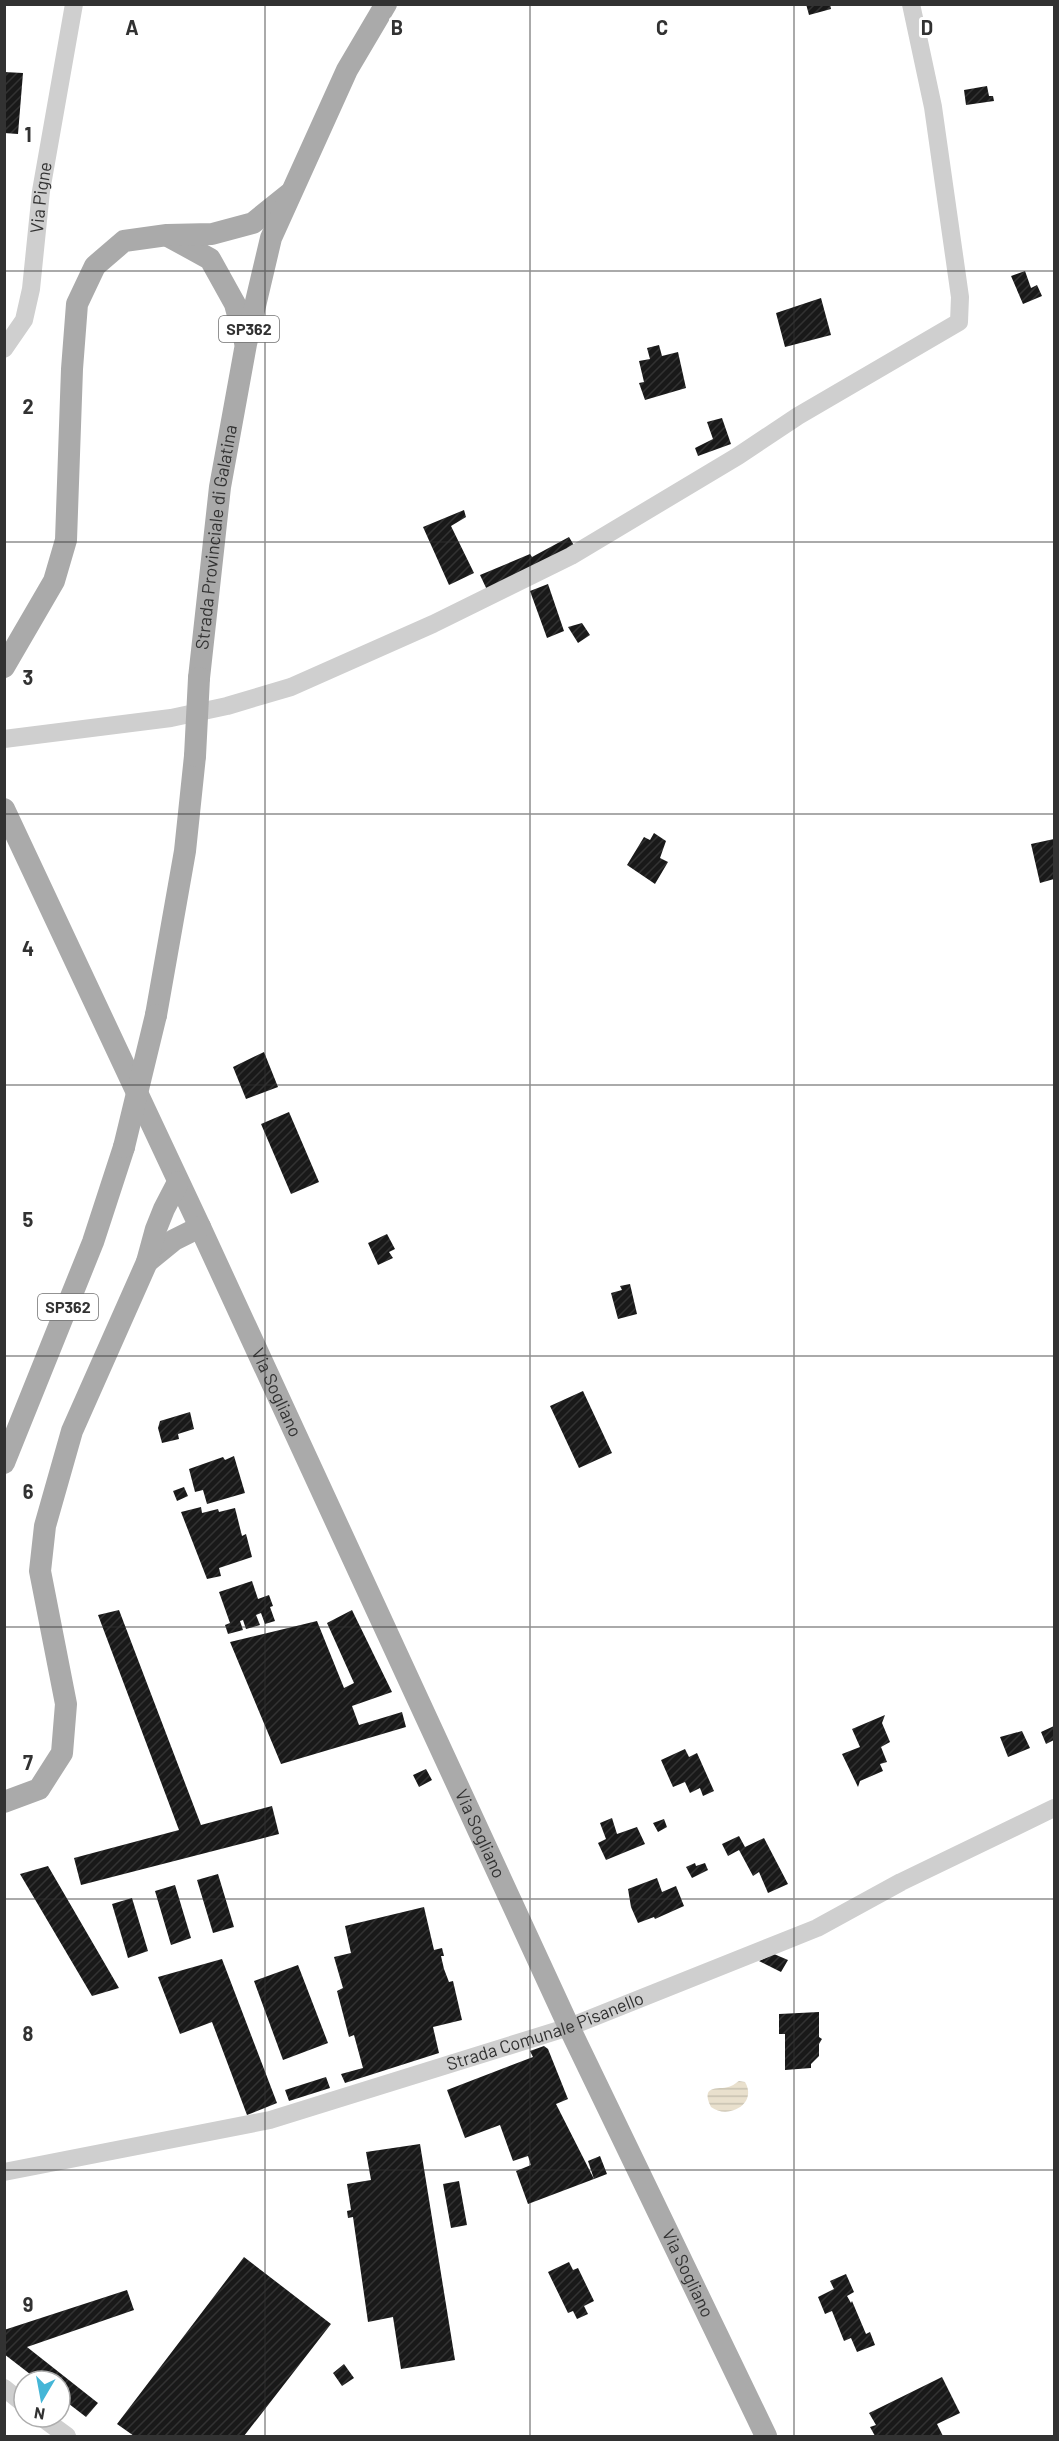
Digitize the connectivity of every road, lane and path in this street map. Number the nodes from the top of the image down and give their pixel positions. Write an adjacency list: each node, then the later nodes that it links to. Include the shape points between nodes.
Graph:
1 (74, 4): 7 (street, Via Pigne, via 40,191 31,289 24,320)
2 (386, 4): 4 (main road, Strada Provinciale di Galatina / SP362, via 347,70)
3 (911, 4): 9 (street, via 933,107 960,297 959,322 571,556 433,624 291,687 171,718)
4 (292, 191): 5 (main road, via 253,223 212,234); 6 (main road, Strada Provinciale di Galatina / SP362, via 271,238)
5 (167, 235): 6 (main road, via 210,259 234,304); 8 (main road, via 124,241 95,266 77,304 66,540 54,581)
6 (246, 344): 14 (main road, Strada Provinciale di Galatina / SP362, bridge, via 220,486 185,852 156,1015 124,1148 93,1242)
7 (4, 349)
8 (6, 662)
9 (4, 739)
10 (4, 810): 11 (main road)
11 (178, 1182): 12 (main road); 13 (main road, via 156,1229)
12 (200, 1227): 13 (main road, via 174,1240); 17 (main road, Via Sogliano)
13 (147, 1262): 15 (main road, via 72,1431 45,1526 40,1571 66,1704 62,1753 39,1789)
14 (4, 1463)
15 (4, 1802)
16 (1054, 1808): 17 (street, Strada Comunale Pisanello, via 901,1882 817,1928)
17 (569, 2027): 18 (street, Strada Comunale Pisanello, via 270,2120); 19 (main road, Via Sogliano)
18 (4, 2172)
19 (766, 2436)

